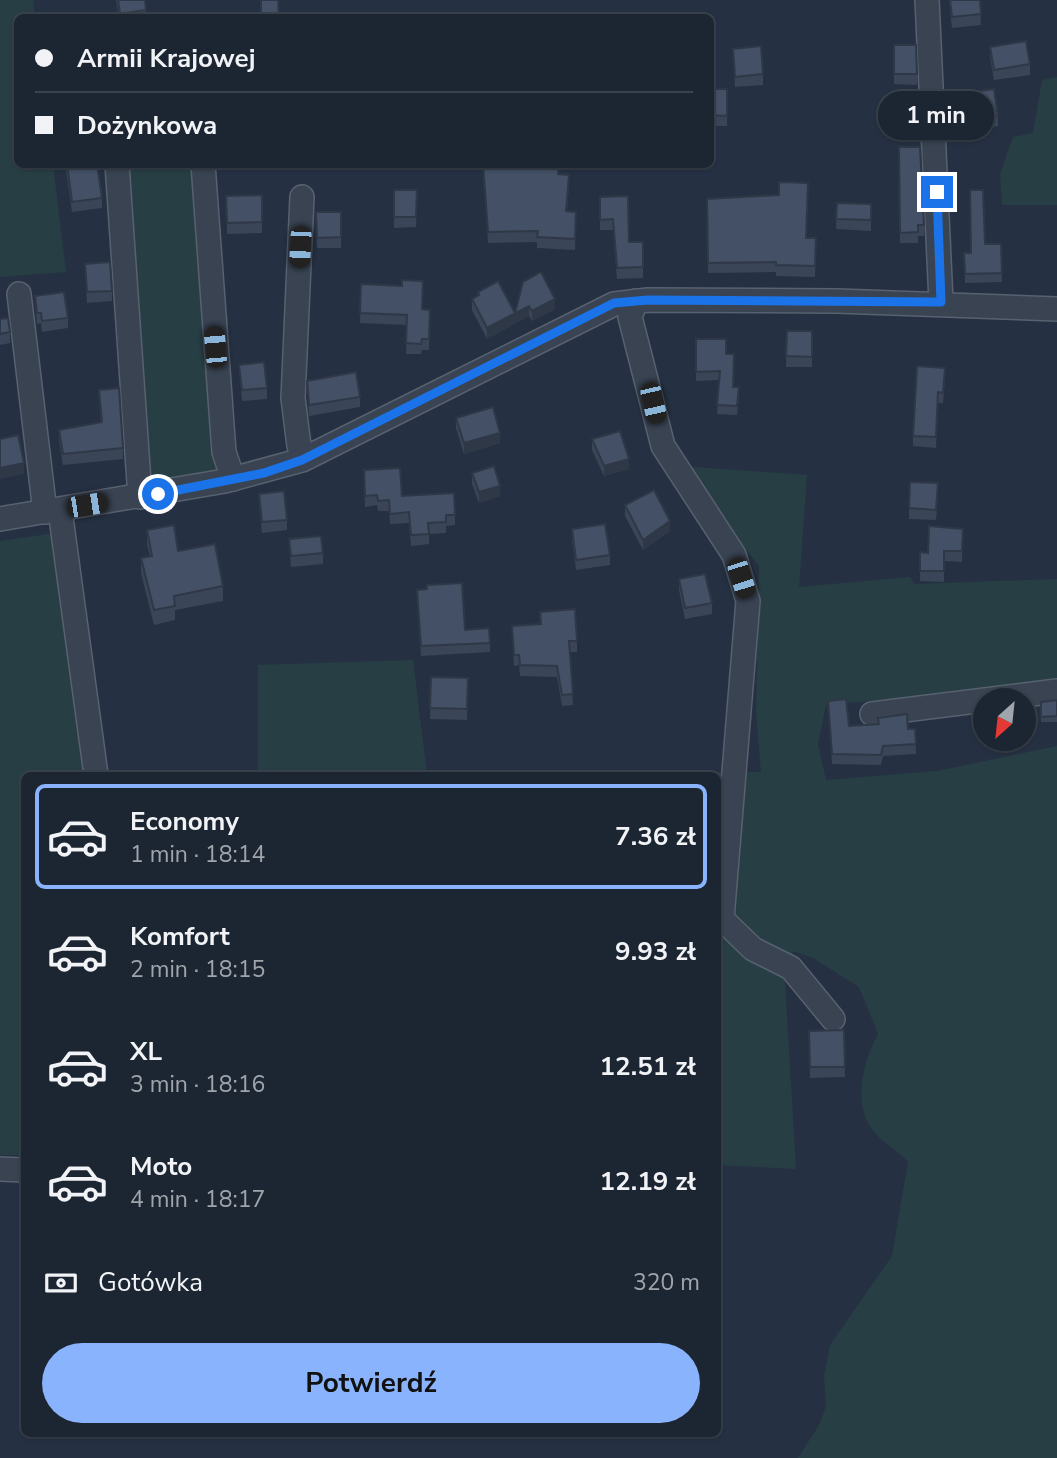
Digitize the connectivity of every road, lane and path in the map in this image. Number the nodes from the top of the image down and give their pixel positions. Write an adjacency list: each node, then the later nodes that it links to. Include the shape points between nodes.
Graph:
1 (927, 0): 7 (street)
2 (117, 168): 11 (street)
3 (203, 168): 10 (street, via 224,452)
4 (302, 197): 9 (street, via 293,398 299,446)
5 (19, 294): 12 (street)
6 (636, 301): 7 (street); 9 (street, via 614,303); 17 (street, via 630,317 663,446 734,555 748,601 722,919 753,949 791,968)
7 (941, 302): 8 (street)
8 (1057, 309)
9 (308, 457): 10 (street)
10 (233, 479): 11 (street)
11 (140, 497): 12 (street)
12 (53, 511): 13 (street); 16 (street)
13 (0, 519)
14 (1057, 691): 15 (street)
15 (872, 714)
16 (96, 772)
17 (833, 1019)
18 (0, 1169): 19 (street)
19 (21, 1170)

